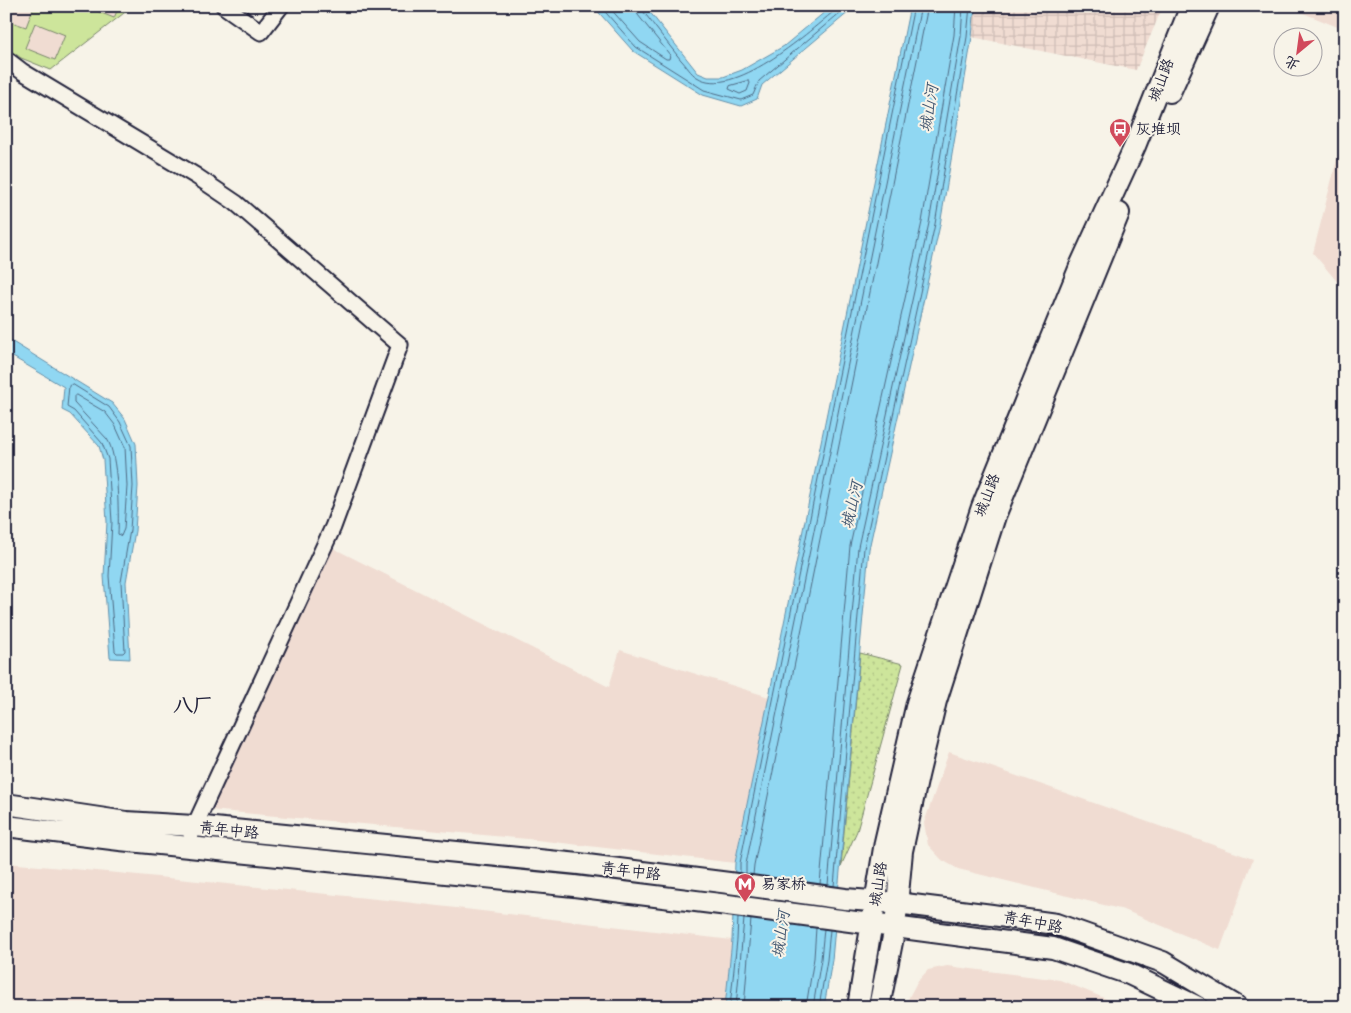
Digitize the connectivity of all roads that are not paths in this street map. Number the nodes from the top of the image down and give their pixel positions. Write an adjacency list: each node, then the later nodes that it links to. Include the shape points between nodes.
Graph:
1 (224, 6): 2 (street, via 261,32)
2 (282, 6)
3 (1191, 6): 10 (main road, 城山路, via 982,507 918,703 885,842)
4 (1209, 6): 11 (main road, 城山路, via 1142,156 995,516 936,701 902,851)
5 (6, 59): 8 (street, via 22,72 236,203 400,345 333,527)
6 (6, 804): 8 (main road, 青年中路, via 126,822)
7 (6, 826): 9 (main road, 青年中路)
8 (194, 826): 9 (street); 10 (main road, 青年中路, via 579,864 844,900)
9 (184, 847): 12 (main road, 青年中路, via 574,886)
10 (876, 901): 11 (main road, 青年中路); 12 (main road, 城山路)
11 (897, 903): 13 (main road, 城山路); 17 (main road, 青年中路, via 1056,924 1163,962)
12 (872, 924): 13 (main road, 青年中路); 14 (main road, 城山路)
13 (895, 927): 15 (main road, 城山路); 16 (main road, 青年中路, via 1053,948 1129,974)
14 (858, 1007)
15 (879, 1007)
16 (1198, 1007)
17 (1238, 1007)

